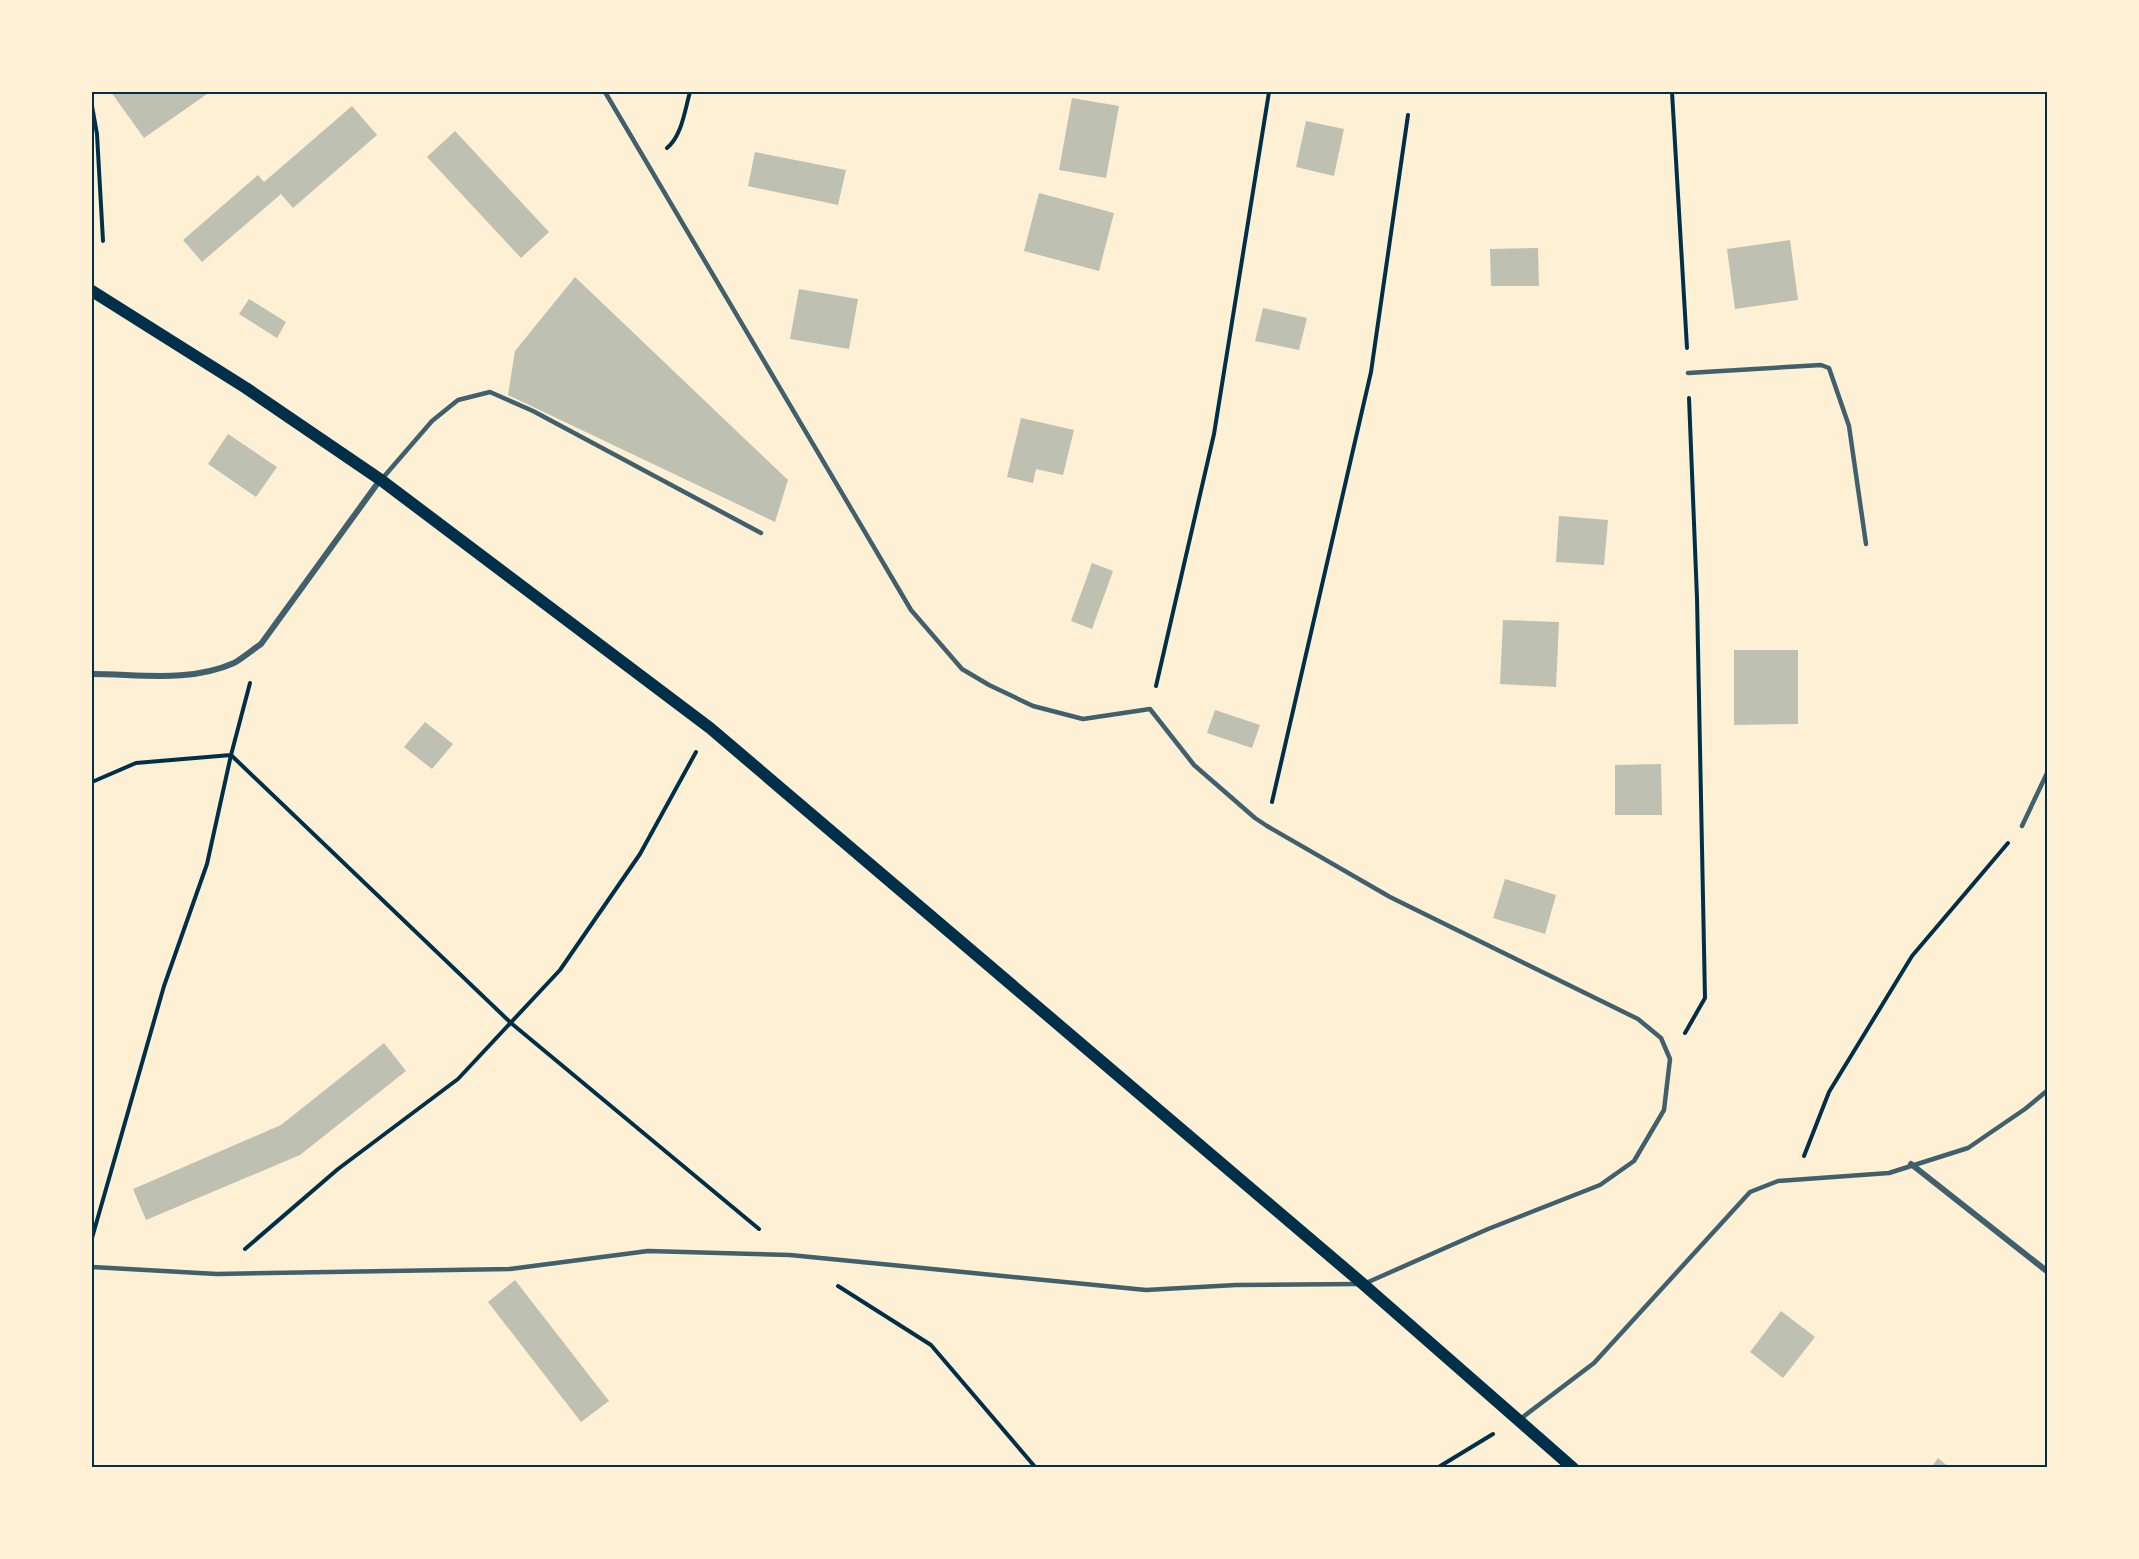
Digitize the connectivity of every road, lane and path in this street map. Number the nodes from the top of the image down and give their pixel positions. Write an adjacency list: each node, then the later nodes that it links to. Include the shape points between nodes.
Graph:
1 (606, 92): 7 (lane)
2 (690, 92): 7 (path, via 673,143)
3 (1269, 92): 16 (path, via 1214,434)
4 (1672, 92): 10 (path)
5 (92, 106): 8 (path)
6 (1408, 115): 21 (path, via 1371,372)
7 (648, 161): 16 (lane, via 911,610 962,669 1033,706 1083,719)
8 (103, 241)
9 (92, 291): 11 (main road, via 246,388)
10 (1688, 373): 13 (lane, via 1821,365 1829,368 1849,426); 24 (path, via 1705,998)
11 (381, 480): 12 (lane, via 432,421 458,400 490,392); 14 (street); 17 (main road)
12 (761, 533)
13 (1866, 544)
14 (261, 644): 15 (street, via 235,662 206,672 165,677); 18 (path)
15 (92, 675)
16 (1150, 709): 24 (lane, via 1194,765 1255,818 1390,897 1638,1019 1661,1038)
17 (710, 728): 23 (path, via 640,854 560,970); 34 (main road)
18 (231, 755): 20 (path, via 136,763); 23 (path); 28 (path, via 207,864 164,986)
19 (2048, 771): 22 (lane)
20 (92, 782)
21 (1276, 783)
22 (2022, 826): 27 (path, via 1912,956 1829,1092)
23 (511, 1023): 29 (path); 32 (path, via 458,1079 338,1169)
24 (1670, 1059): 34 (lane, via 1664,1110 1634,1161 1600,1185)
25 (2048, 1090): 26 (lane, via 1968,1148)
26 (1911, 1164): 27 (lane, via 1889,1173); 31 (street)
27 (1795, 1180): 35 (lane, via 1778,1181 1750,1192 1594,1363)
28 (92, 1238)
29 (790, 1256): 32 (lane, via 648,1251 510,1269); 34 (lane, via 1146,1290)
30 (92, 1267): 32 (lane)
31 (2048, 1272)
32 (217, 1274)
33 (830, 1281): 36 (path, via 931,1345)
34 (1363, 1284): 35 (main road)
35 (1519, 1419): 37 (path); 38 (main road)
36 (1036, 1467)
37 (1437, 1467)
38 (1573, 1467)

